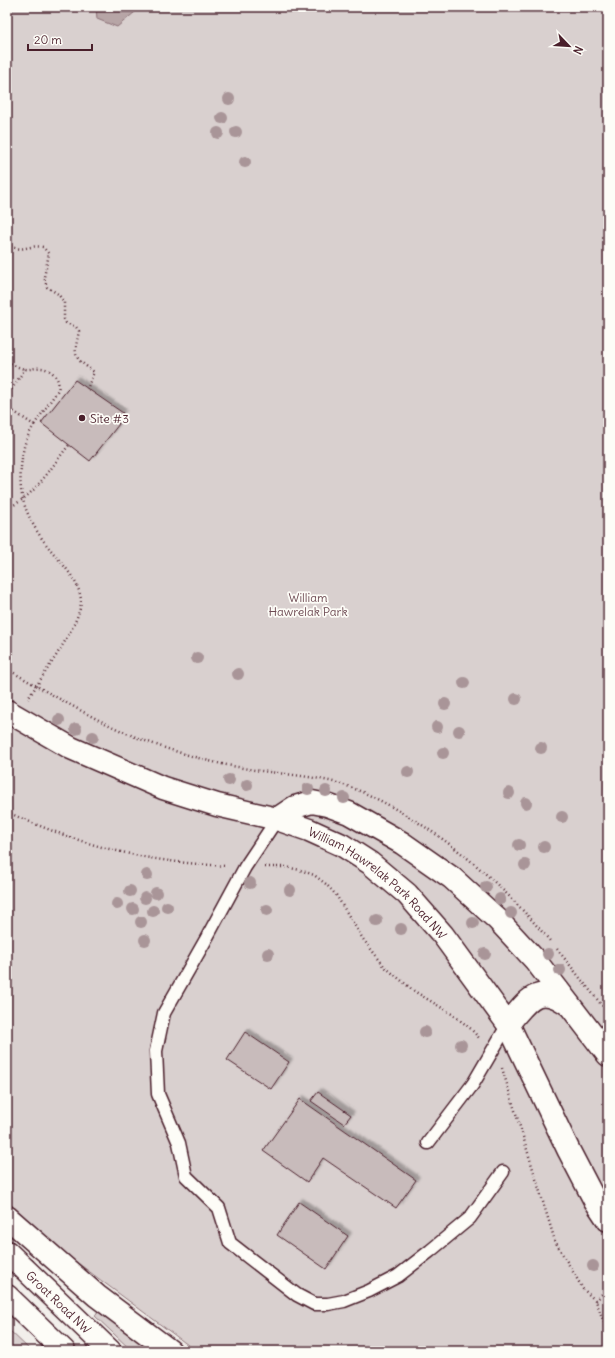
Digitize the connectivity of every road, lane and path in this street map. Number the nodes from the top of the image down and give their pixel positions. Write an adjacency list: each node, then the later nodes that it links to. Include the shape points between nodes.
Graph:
1 (7, 244): 4 (path, via 24,250 34,245 43,247 49,254 44,278 47,287 58,294 64,302 66,324 76,327 79,331 75,353 77,359 94,372)
2 (7, 362): 3 (path)
3 (25, 369): 5 (path); 7 (path, via 48,369 56,376 59,385)
4 (87, 389)
5 (7, 396)
6 (7, 407): 7 (path)
7 (34, 425): 9 (path, via 24,446 21,481)
8 (69, 445): 9 (path)
9 (23, 500): 10 (path); 11 (path, via 34,527 75,580 81,601 76,621)
10 (7, 508)
11 (27, 701)
12 (7, 711): 14 (street, William Hawrelak Park Road NW, via 71,748 163,788 217,805)
13 (7, 812): 15 (path, via 43,828 125,853)
14 (276, 819): 17 (street, via 295,807 312,802 349,813 402,843 452,878 497,919 535,960); 18 (street, William Hawrelak Park Road NW, via 342,845 370,863 407,894 443,935); 23 (lane, via 245,867 164,1013 156,1051 158,1094 179,1143 186,1176 219,1208 230,1243 297,1295 314,1304 328,1304 344,1302 398,1276 470,1218)
15 (227, 866)
16 (264, 867): 19 (path, via 300,870 326,884 336,895 363,939 386,967 414,991 470,1028)
17 (572, 1007): 18 (street, via 553,996 537,995 528,1000); 20 (street)
18 (508, 1024): 22 (lane, via 473,1084); 25 (street, William Hawrelak Park Road NW, via 568,1151)
19 (485, 1045)
20 (608, 1055)
21 (500, 1062): 29 (path, via 555,1241 583,1289)
22 (428, 1143)
23 (503, 1172)
24 (7, 1217): 34 (street, via 97,1296)
25 (608, 1220)
26 (7, 1252): 33 (street, Groat Road NW)
27 (608, 1287): 29 (path)
28 (7, 1296): 32 (street)
29 (596, 1302): 30 (path)
30 (608, 1334)
31 (608, 1338): 35 (path)
32 (64, 1351)
33 (110, 1351)
34 (170, 1351)
35 (606, 1351)

